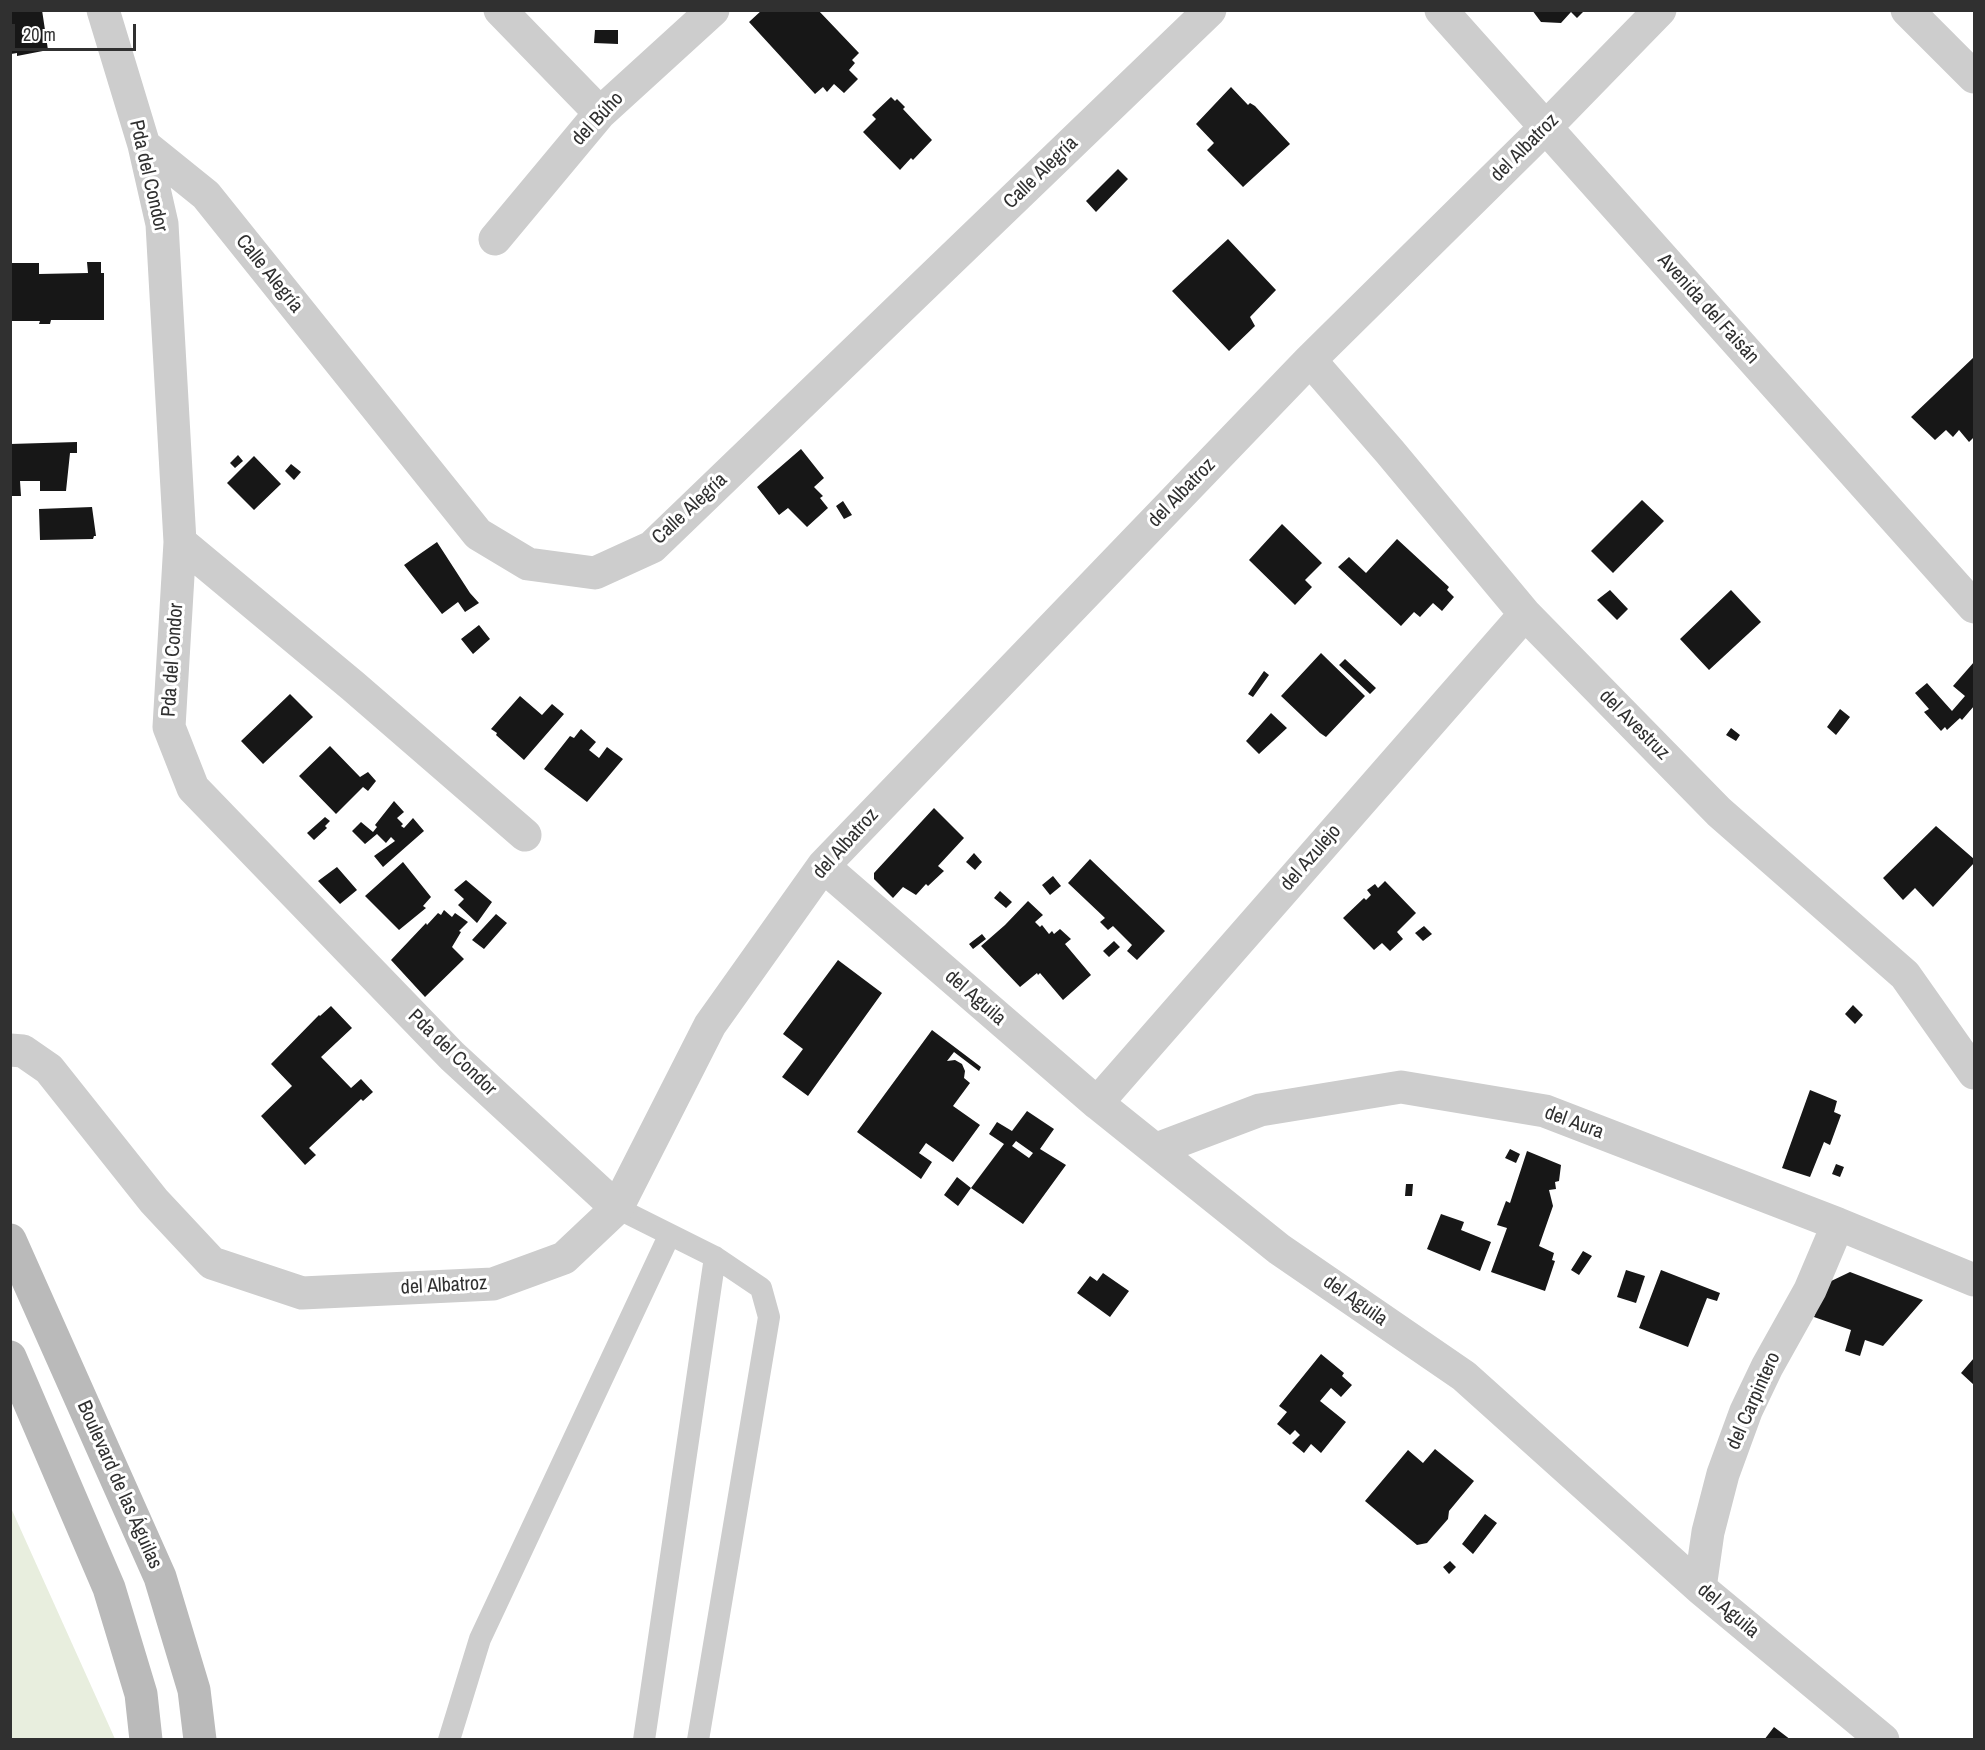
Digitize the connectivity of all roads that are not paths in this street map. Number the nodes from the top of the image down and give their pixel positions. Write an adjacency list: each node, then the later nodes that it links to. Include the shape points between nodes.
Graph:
1 (104, 10): 11 (street, Pda del Condor)
2 (500, 10): 9 (street)
3 (713, 10): 9 (street, del Búho)
4 (1210, 10): 11 (street, Calle Alegría, via 652,547 595,573 528,564 478,534 206,195)
5 (1441, 10): 10 (street, Avenida del Faisán)
6 (1660, 10): 10 (street, del Albatroz)
7 (1907, 10): 8 (street)
8 (1974, 77)
9 (600, 113): 12 (street, del Búho)
10 (1546, 127): 13 (street, del Albatroz); 15 (street, Avenida del Faisán)
11 (144, 146): 14 (street, Pda del Condor, via 162,224)
12 (495, 239)
13 (1310, 360): 16 (street, del Avestruz); 18 (street, del Albatroz)
14 (180, 542): 17 (street); 23 (street, Pda del Condor, via 169,727 193,788 452,1056)
15 (1974, 607)
16 (1525, 614): 20 (street, del Avestruz, via 1719,812 1905,975); 21 (street, del Azulejo)
17 (525, 835)
18 (823, 866): 21 (street, del Aguila); 23 (street, del Albatroz, via 710,1025)
19 (10, 1050): 23 (street, del Albatroz, via 23,1051 49,1069 154,1201 212,1263 302,1293 493,1284 564,1258)
20 (1974, 1073)
21 (1097, 1103): 22 (street, del Aguila)
22 (1156, 1149): 24 (street, del Aura, via 1260,1110 1401,1087 1545,1111); 30 (street, del Aguila, via 1279,1249 1464,1376)
23 (617, 1208): 25 (lane)
24 (1838, 1224): 28 (street, del Aura); 30 (street, del Carpintero, via 1810,1290 1746,1411 1722,1474)
25 (669, 1236): 27 (lane); 33 (lane, via 480,1639)
26 (10, 1240): 32 (main road, Boulevard de las Águilas, via 159,1577 194,1690)
27 (715, 1257): 34 (lane); 35 (lane, via 761,1288 769,1317)
28 (1974, 1280)
29 (10, 1357): 31 (main road, via 109,1588 141,1694)
30 (1700, 1588): 36 (street, del Aguila)
31 (146, 1740)
32 (200, 1740)
33 (449, 1740)
34 (644, 1740)
35 (698, 1740)
36 (1883, 1740)

